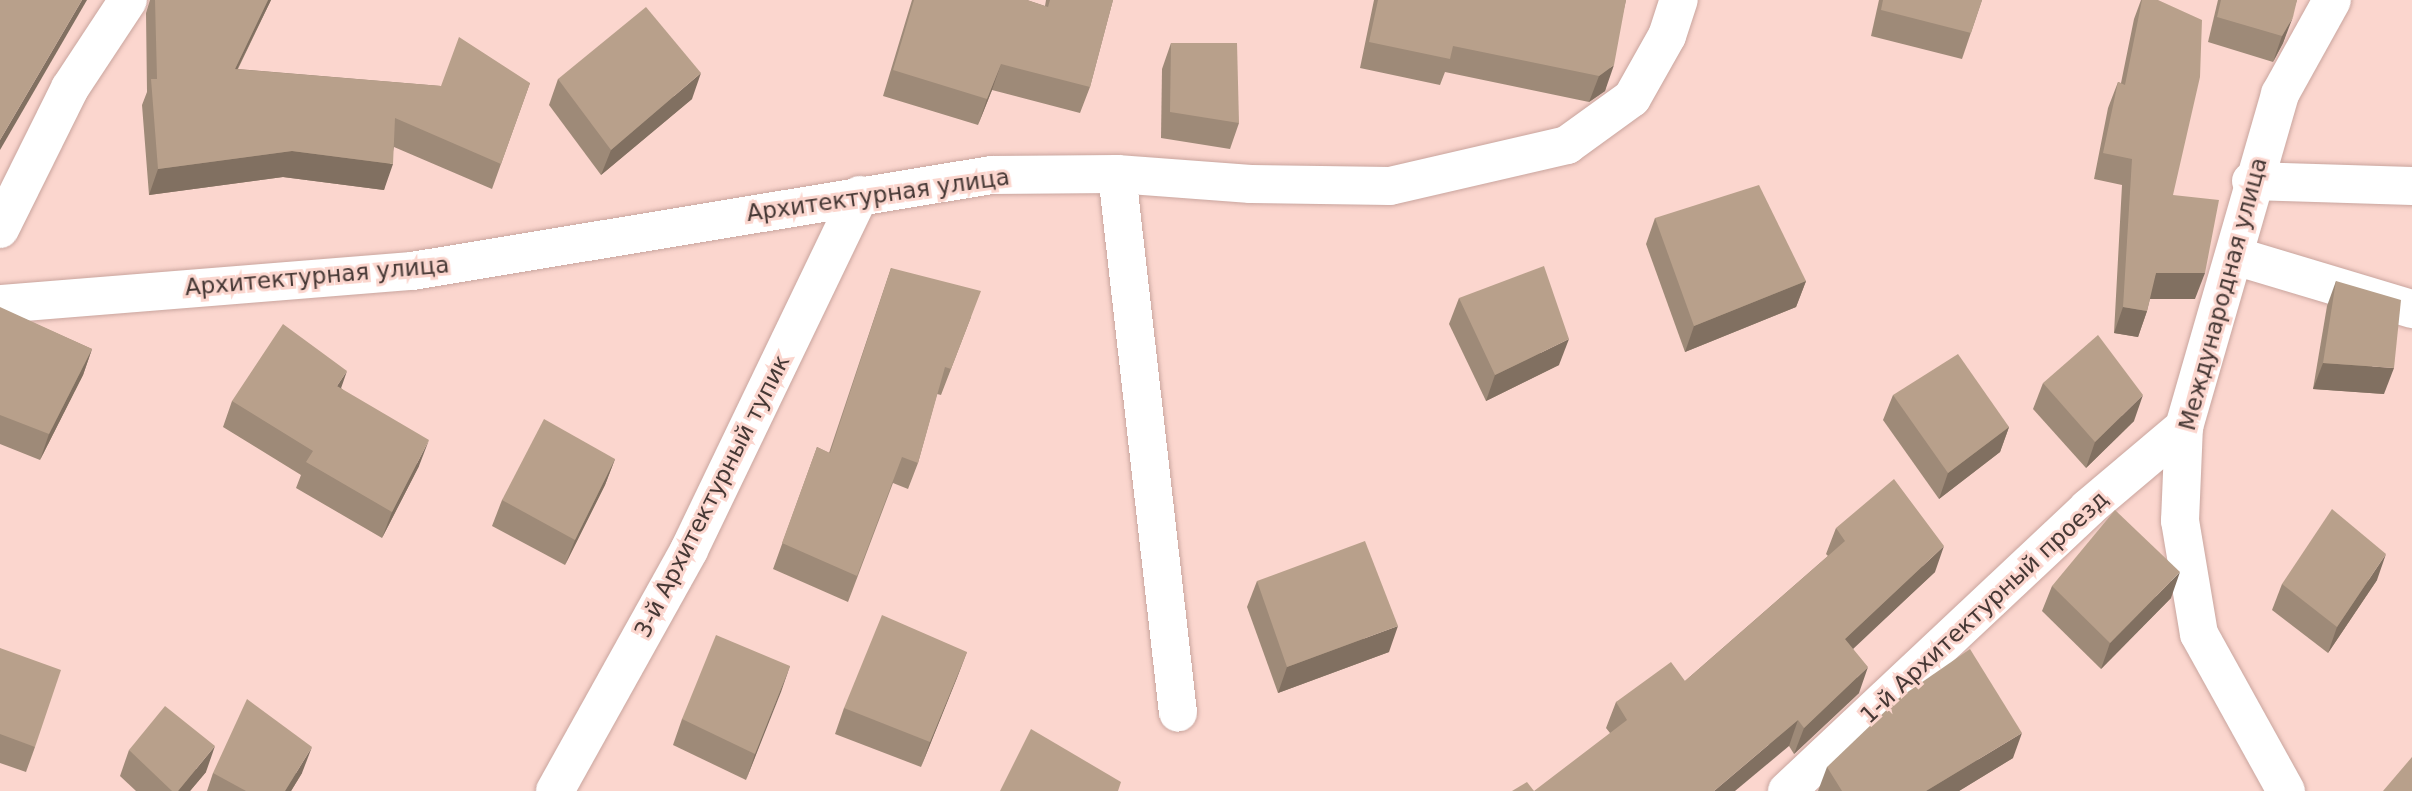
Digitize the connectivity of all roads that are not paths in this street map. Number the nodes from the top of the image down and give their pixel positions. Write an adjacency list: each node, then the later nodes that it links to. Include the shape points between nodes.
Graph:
1 (128, 0): 8 (street, via 70,88)
2 (1679, 0): 4 (street, Архитектурная улица, via 1667,36 1632,98 1567,145 1505,163 1390,186 1251,184)
3 (2332, 0): 5 (street, Международная улица, via 2280,94)
4 (1117, 174): 7 (street, Архитектурная улица, via 991,175); 13 (street)
5 (2251, 181): 6 (street); 9 (street, Международная улица)
6 (2412, 186)
7 (860, 195): 10 (street, Архитектурная улица, via 412,271); 14 (street, 3-й Архитектурный тупик, via 689,550)
8 (0, 229)
9 (2235, 256): 11 (street); 12 (street, Международная улица)
10 (0, 304)
11 (2412, 309)
12 (2184, 427): 15 (street, 1-й Архитектурный проезд, via 2088,508); 16 (street, Международная улица, via 2180,521 2199,634)
13 (1178, 713)
14 (555, 791)
15 (1787, 791)
16 (2286, 791)

